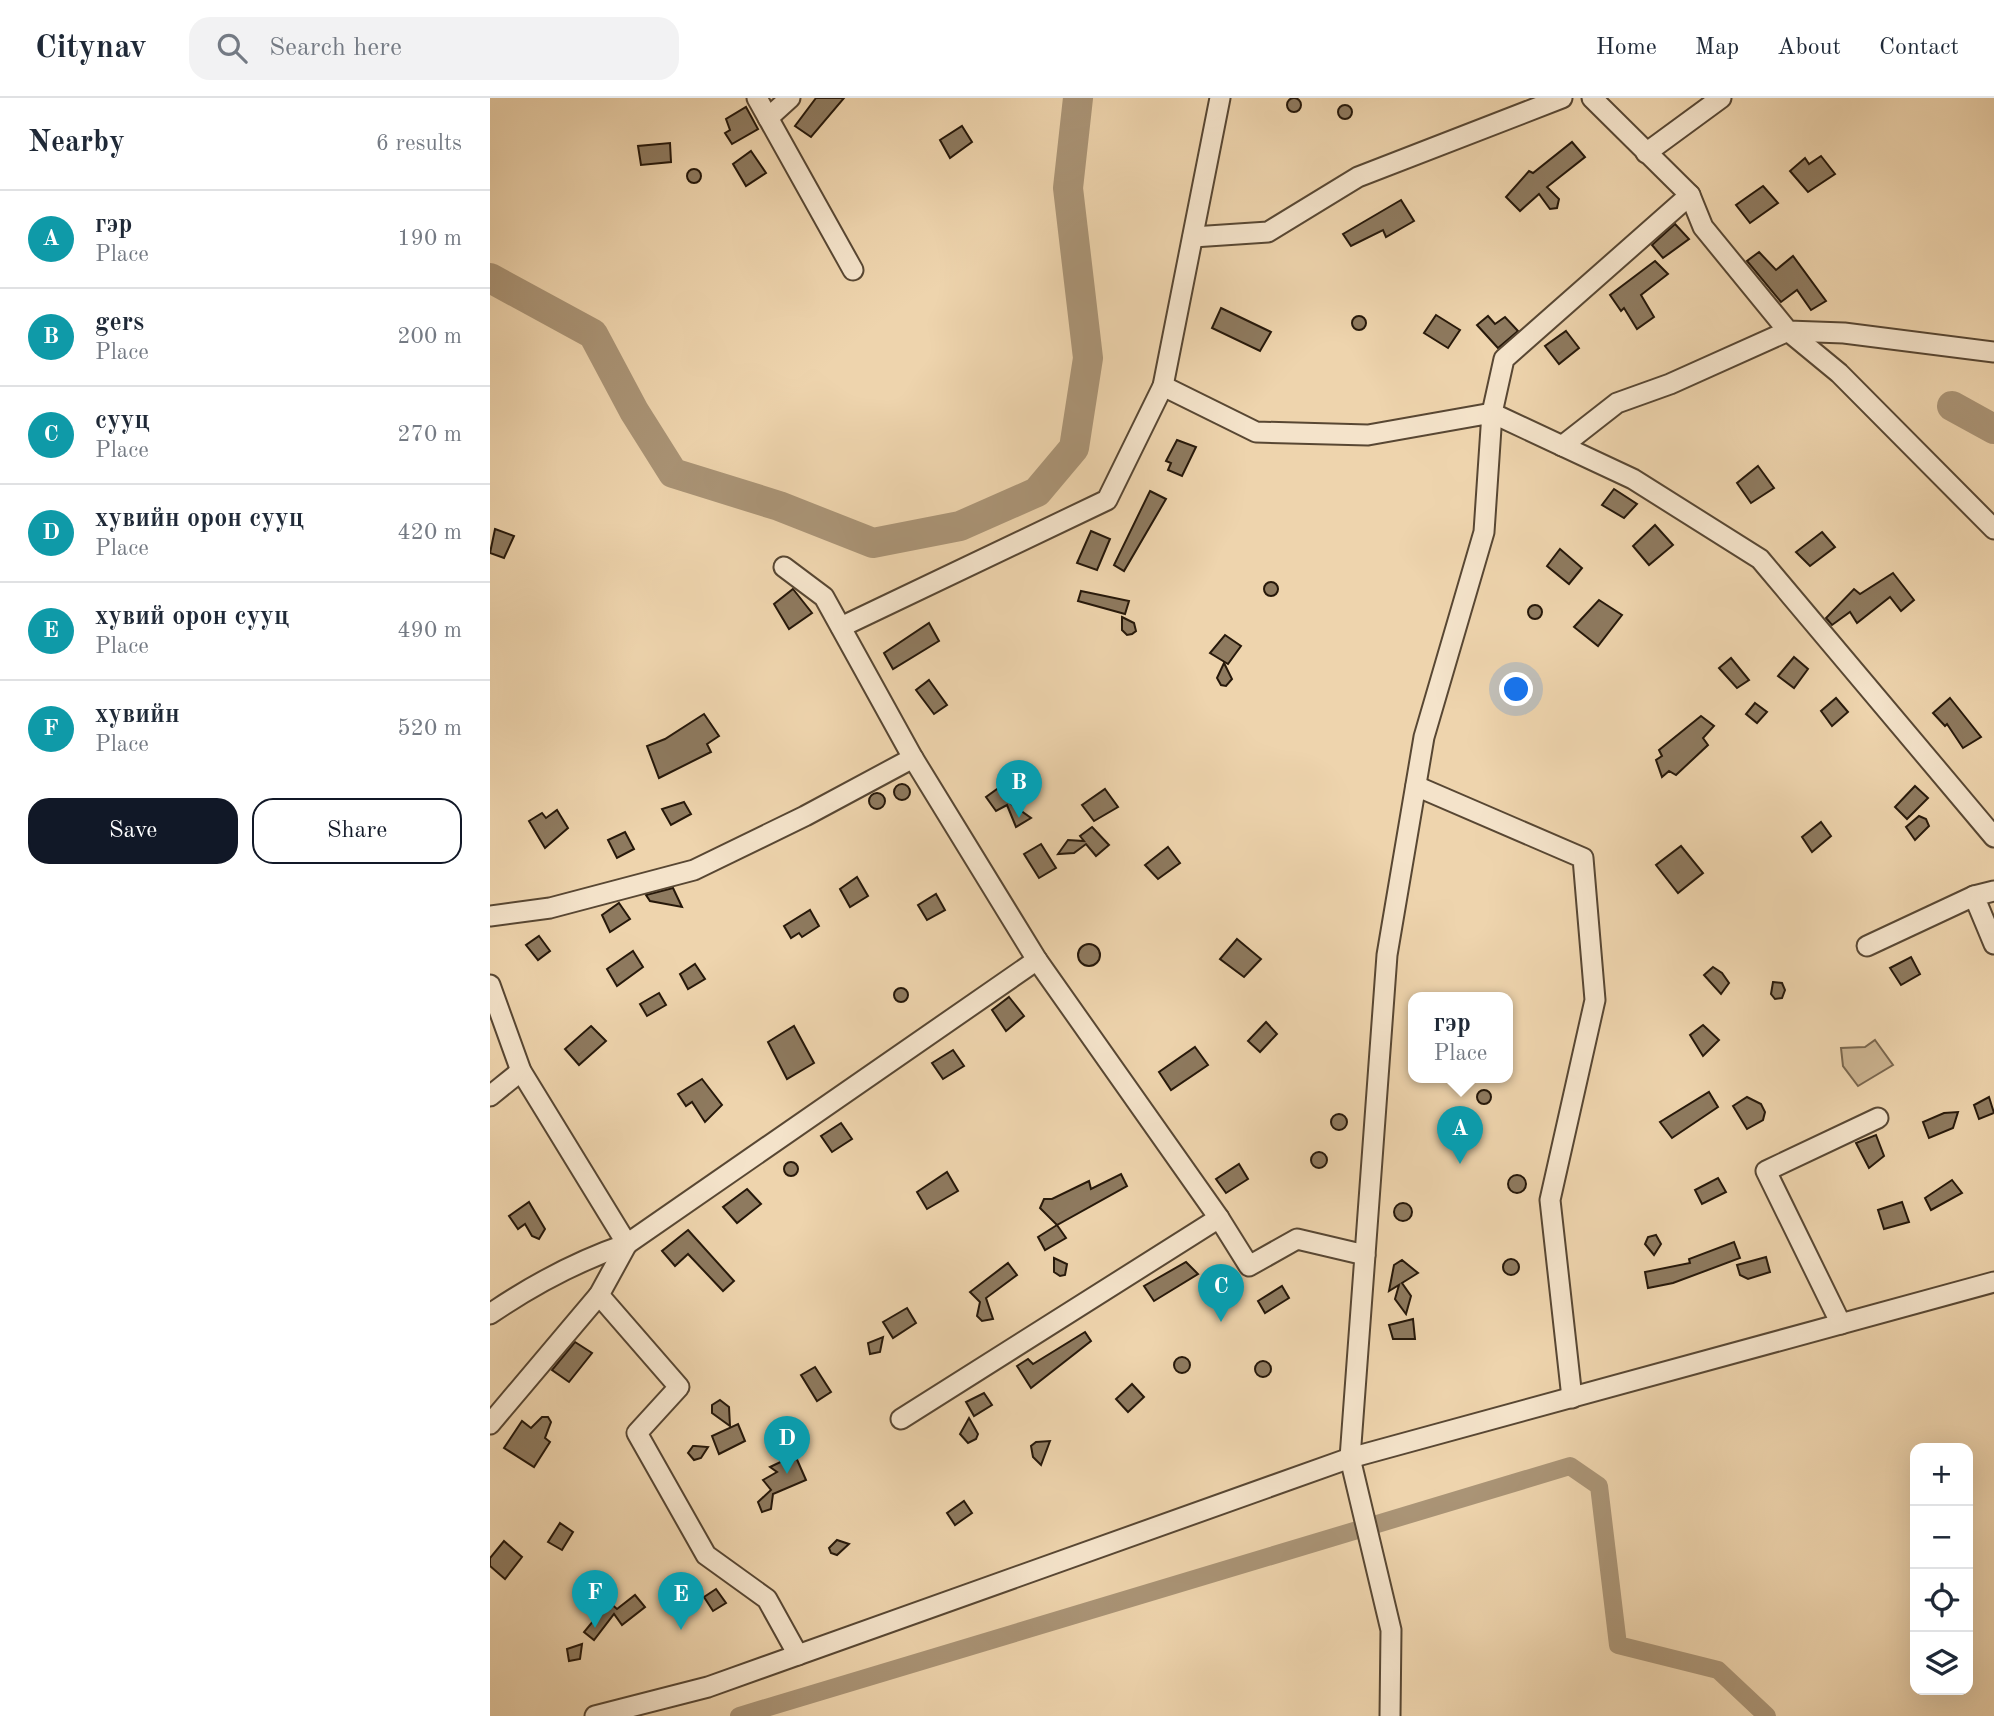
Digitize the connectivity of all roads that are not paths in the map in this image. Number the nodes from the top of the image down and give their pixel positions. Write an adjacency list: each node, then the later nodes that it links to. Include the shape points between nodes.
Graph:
1 (757, 98): 7 (street)
2 (790, 98): 7 (street)
3 (1220, 98): 10 (street)
4 (1562, 98): 10 (street, via 1358,177 1268,232)
5 (1592, 98): 8 (street)
6 (1721, 98): 8 (street)
7 (768, 118): 11 (street)
8 (1646, 153): 9 (street)
9 (1690, 195): 12 (street, via 1703,227); 15 (street, via 1503,359)
10 (1193, 237): 14 (street)
11 (853, 270)
12 (1787, 331): 13 (street, via 1844,333); 16 (street, via 1617,403); 17 (street, via 1839,373)
13 (1994, 352)
14 (1163, 386): 15 (street, via 1256,432 1368,435); 19 (street, via 1107,500)
15 (1492, 413): 16 (street); 21 (street, via 1484,532 1424,737)
16 (1562, 446): 22 (street, via 1633,479 1760,559)
17 (1994, 529)
18 (784, 567): 19 (street, via 824,597)
19 (841, 627): 20 (street)
20 (913, 758): 25 (street, via 694,870 550,908); 28 (street)
21 (1416, 786): 35 (street, via 1387,955); 40 (street, via 1583,858 1595,1000 1550,1200)
22 (1994, 837)
23 (1994, 891): 24 (street)
24 (1974, 896): 26 (street); 27 (street)
25 (490, 916)
26 (1994, 944)
27 (1867, 946)
28 (1037, 960): 33 (street); 34 (street)
29 (490, 985): 30 (street)
30 (521, 1071): 31 (street); 34 (street)
31 (490, 1096)
32 (1878, 1118): 39 (street, via 1766,1171)
33 (1219, 1218): 35 (street, via 1249,1266 1297,1239); 41 (street)
34 (627, 1244): 37 (street); 38 (street, via 535,1283)
35 (1366, 1255): 43 (street)
36 (1994, 1282): 39 (street)
37 (599, 1295): 42 (street); 44 (street, via 679,1387 637,1433 706,1555 767,1599)
38 (490, 1314)
39 (1841, 1324): 40 (street)
40 (1572, 1398): 43 (street)
41 (901, 1419)
42 (490, 1424)
43 (1350, 1458): 44 (street); 46 (street, via 1391,1630)
44 (798, 1655): 45 (street, via 708,1687)
45 (595, 1716)
46 (1390, 1716)

